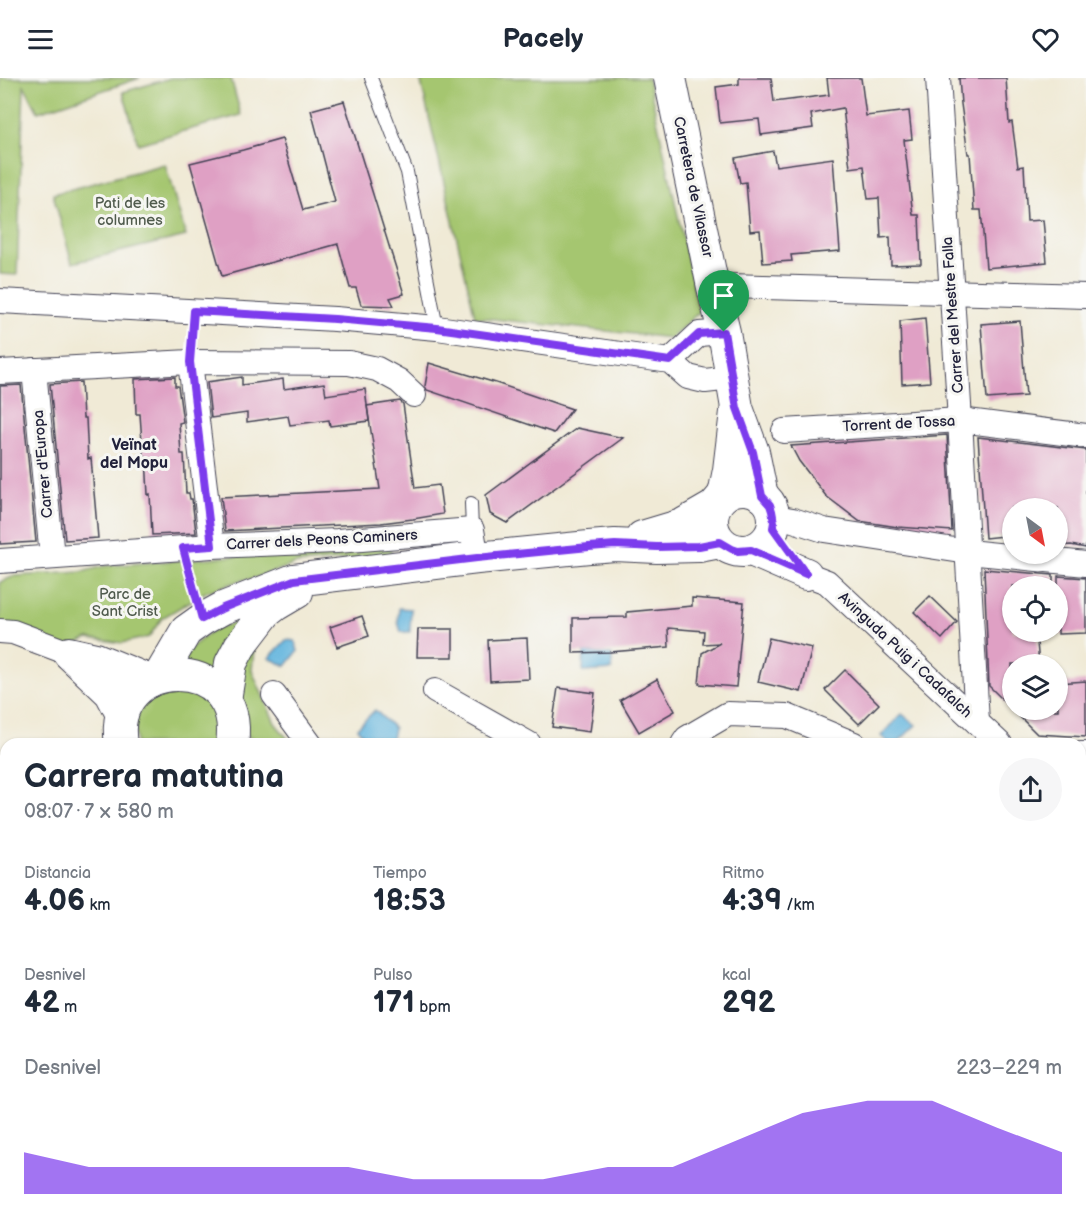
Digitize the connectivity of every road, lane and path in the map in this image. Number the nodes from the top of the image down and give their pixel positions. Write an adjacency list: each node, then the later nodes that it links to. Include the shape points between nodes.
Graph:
1 (371, 78): 8 (lane, via 407,172)
2 (670, 78): 4 (street, Carretera de Vilassar)
3 (938, 78): 5 (street, Carrer del Mestre Falla)
4 (713, 287): 5 (street); 9 (street, Carretera de Vilassar)
5 (951, 292): 6 (street); 16 (street, Carrer del Mestre Falla)
6 (1086, 296)
7 (0, 301): 8 (street)
8 (437, 328): 10 (street)
9 (724, 332): 10 (street, via 699,334); 14 (street, Carretera de Vilassar)
10 (670, 361): 14 (street, via 688,377)
11 (190, 362): 12 (street); 15 (street, via 349,363 377,369); 25 (street)
12 (34, 370): 13 (street); 29 (street, Carrer d'Europa)
13 (0, 372)
14 (734, 393): 19 (street, via 729,470); 21 (street)
15 (414, 394)
16 (960, 420): 17 (street, Torrent de Tossa); 18 (street, Torrent de Tossa); 28 (street, Carrer del Mestre Falla)
17 (784, 431)
18 (1086, 436)
19 (719, 501): 21 (street, via 736,490 756,492); 22 (street, via 712,512 712,525); 24 (street, via 682,525)
20 (471, 503): 23 (lane)
21 (770, 513): 27 (street, via 770,535); 28 (street, via 824,530); 32 (street)
22 (720, 542): 24 (street, via 699,546); 27 (street, via 738,551)
23 (475, 544): 24 (street); 25 (street, Carrer dels Peons Caminers, via 337,541); 33 (street)
24 (615, 545)
25 (212, 546): 26 (street, Carrer dels Peons Caminers)
26 (183, 548): 29 (street, Carrer dels Peons Caminers); 34 (path)
27 (751, 550): 32 (street)
28 (968, 552): 31 (street); 41 (street, Carrer del Mestre Falla)
29 (52, 557): 30 (street, Carrer dels Peons Caminers)
30 (0, 561)
31 (1086, 564)
32 (806, 574): 41 (street, Avinguda Puig i Cadafalch, via 827,582)
33 (331, 576): 34 (street, via 294,580); 40 (street, via 266,612 231,663)
34 (202, 619): 37 (street, via 186,632)
35 (0, 631): 36 (street)
36 (69, 653): 37 (street); 42 (street, via 111,693)
37 (154, 679): 40 (street, via 171,674 198,678); 42 (street, via 133,695)
38 (435, 691): 45 (street)
39 (274, 694): 44 (street)
40 (225, 700): 43 (street, via 233,721)
41 (977, 722): 48 (street, Avinguda Puig i Cadafalch)
42 (119, 734)
43 (233, 738)
44 (306, 738)
45 (518, 738)
46 (687, 738): 47 (street, via 728,714 786,716)
47 (839, 738)
48 (994, 738)

